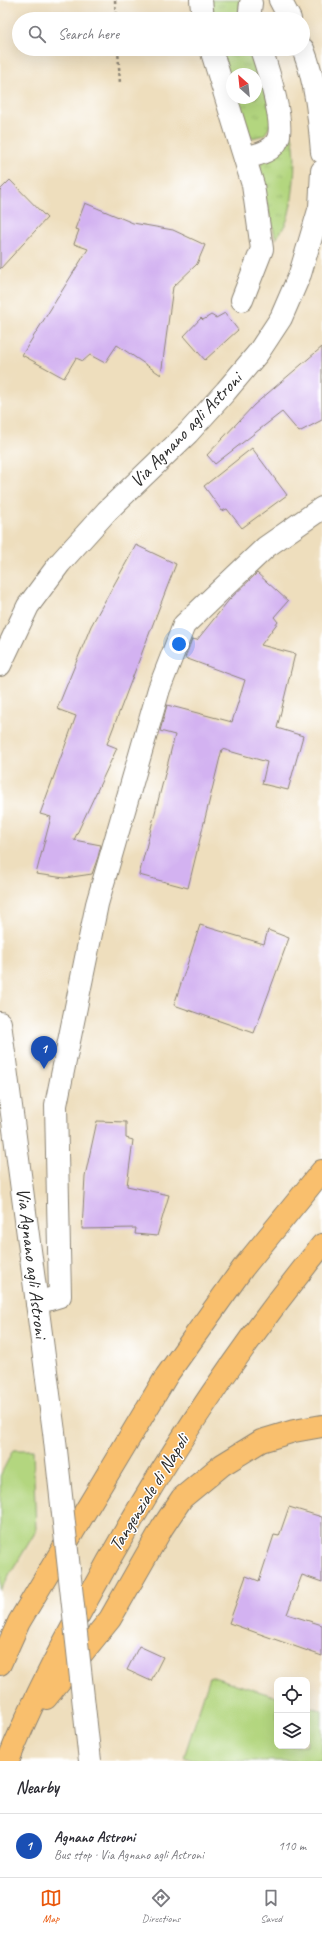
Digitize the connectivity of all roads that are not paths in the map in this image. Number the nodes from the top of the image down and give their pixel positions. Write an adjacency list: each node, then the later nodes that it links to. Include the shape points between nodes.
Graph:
1 (201, 0): 3 (street)
2 (280, 0): 4 (street)
3 (202, 12)
4 (286, 12)
5 (213, 56): 9 (street)
6 (263, 56): 9 (street, via 280,124 278,140 266,152)
7 (306, 56): 8 (street, via 311,69 319,113)
8 (322, 152)
9 (244, 158): 11 (street, via 252,185 262,249)
10 (322, 171): 13 (street, Via Agnano agli Astroni, via 320,207 300,274 281,318 258,353 217,401 188,433 107,511 60,563 28,606)
11 (242, 300)
12 (322, 508): 17 (street, via 266,547 184,625 159,689 97,904 56,1105 60,1296)
13 (0, 665)
14 (0, 1023): 17 (street, Via Agnano agli Astroni)
15 (322, 1171): 19 (highway, via 243,1268 167,1375 19,1622)
16 (322, 1245): 20 (highway, Tangenziale di Napoli, via 288,1287 199,1413 122,1536)
17 (37, 1303): 22 (street, Via Agnano agli Astroni, bridge, via 54,1432)
18 (322, 1426): 20 (highway, via 261,1441 222,1465 182,1498 110,1619)
19 (0, 1664)
20 (19, 1732): 21 (highway, Tangenziale di Napoli)
21 (8, 1761)
22 (90, 1761)

